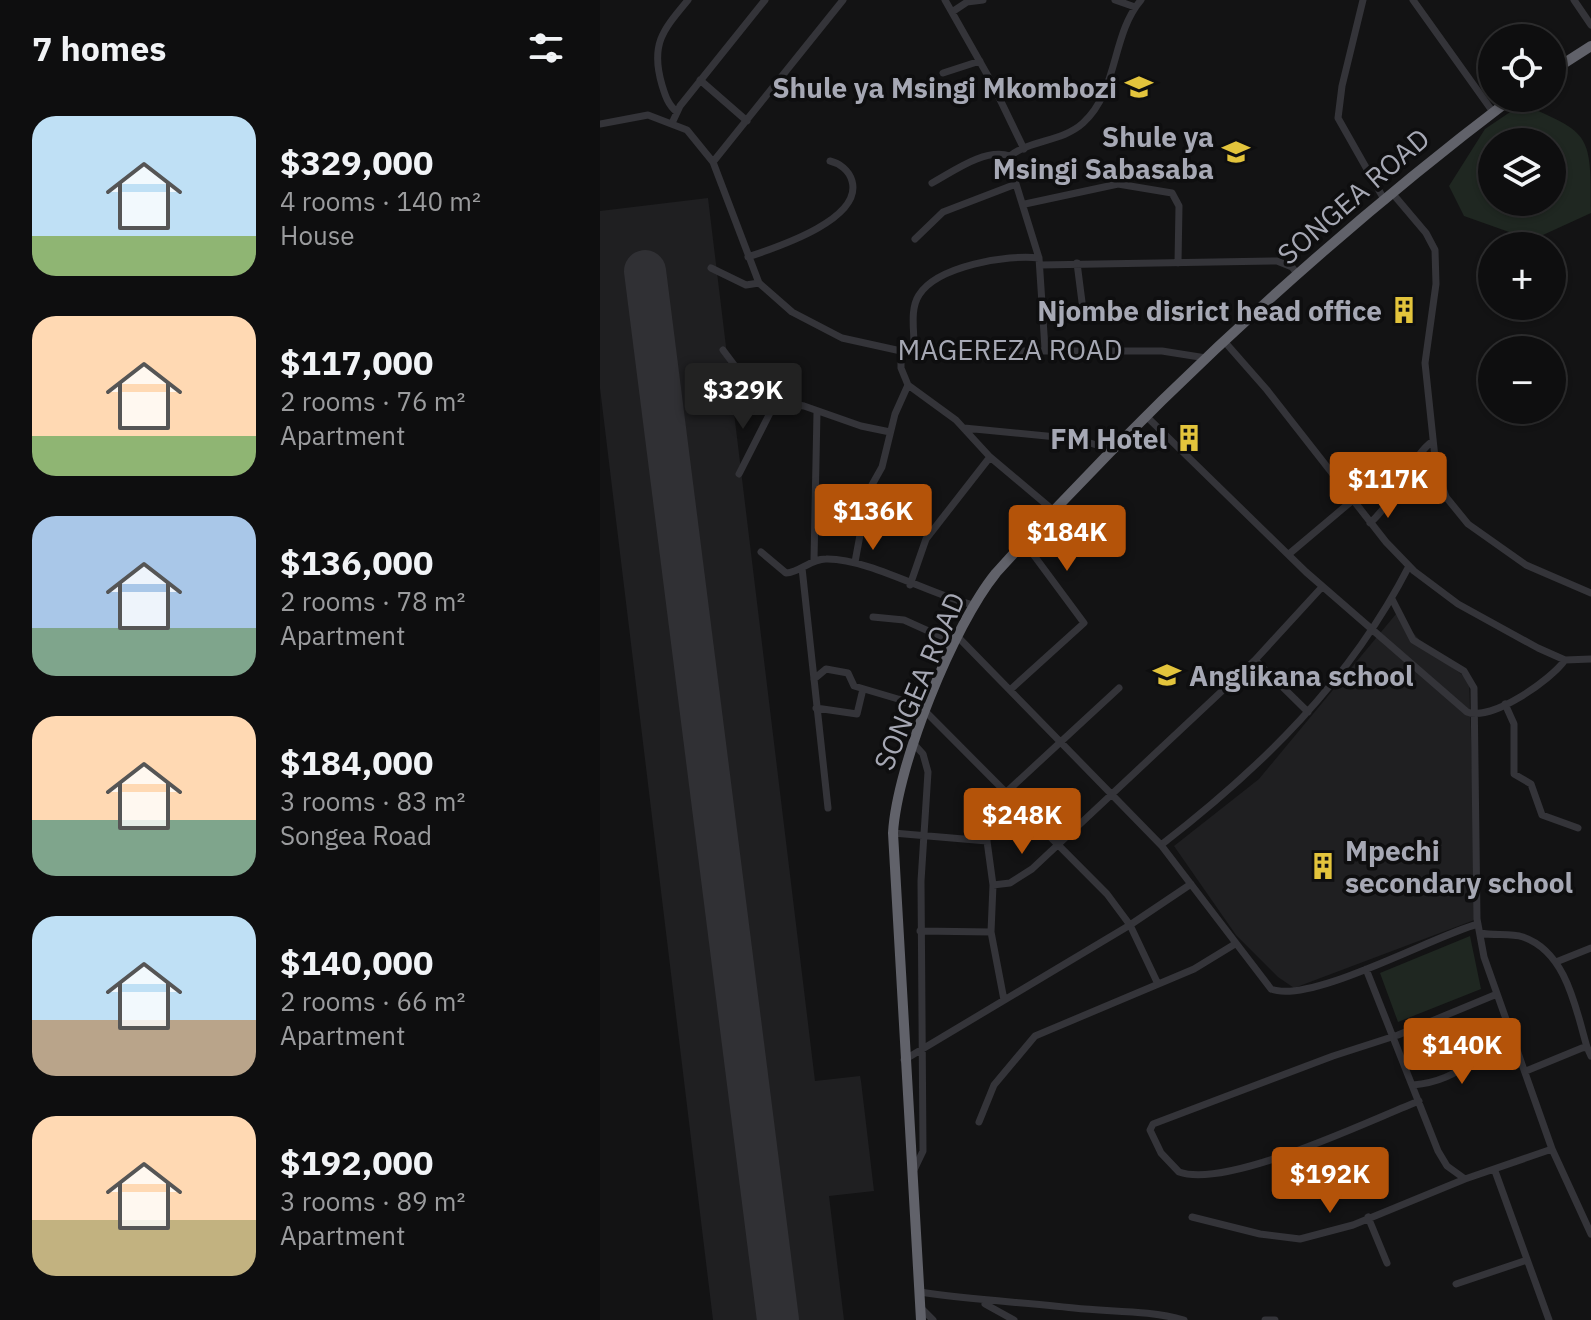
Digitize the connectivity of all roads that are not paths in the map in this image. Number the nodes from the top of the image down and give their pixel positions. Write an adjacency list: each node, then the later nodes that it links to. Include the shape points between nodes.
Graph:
1 (688, 0): 20 (street, via 666,28 656,61)
2 (843, 0): 23 (street)
3 (945, 0): 12 (street)
4 (983, 0): 12 (street)
5 (1115, 0): 11 (street)
6 (1141, 0): 11 (street)
7 (1363, 0): 31 (street, via 1338,118)
8 (1413, 0): 19 (street)
9 (1574, 0): 13 (street)
10 (762, 1): 18 (street)
11 (1135, 7): 25 (street, via 1098,105 1075,129)
12 (952, 12): 15 (street)
13 (1591, 25)
14 (1591, 46): 16 (highway)
15 (980, 61): 17 (street); 25 (street)
16 (1566, 62)
17 (943, 73)
18 (700, 80): 20 (street); 23 (street)
19 (1478, 91)
20 (677, 112): 22 (street)
21 (1493, 112): 31 (highway, SONGEA ROAD)
22 (673, 121): 24 (street, via 632,115); 28 (street, MAGEREZA ROAD, via 700,142)
23 (747, 121): 28 (street)
24 (600, 124)
25 (1024, 149): 26 (street)
26 (1010, 156): 29 (street, via 985,156); 30 (street)
27 (830, 161): 34 (street, via 842,166 853,183 839,212 811,232)
28 (713, 162): 34 (street, MAGEREZA ROAD)
29 (932, 183)
30 (1016, 184): 32 (street); 33 (street, via 943,212)
31 (1389, 197): 39 (highway, SONGEA ROAD); 54 (street, via 1426,233 1435,250 1433,317 1425,355)
32 (1025, 204): 35 (street); 37 (street, via 1118,184 1172,193 1179,206)
33 (915, 239)
34 (748, 257): 40 (street, MAGEREZA ROAD)
35 (1040, 262): 36 (street); 43 (street); 46 (street, via 995,259 929,285 915,305)
36 (1077, 263): 37 (street); 41 (street)
37 (1178, 263): 39 (street, via 1277,261)
38 (711, 268): 40 (street, via 746,285)
39 (1298, 275): 42 (highway, SONGEA ROAD)
40 (759, 283): 45 (street, MAGEREZA ROAD, via 792,312 824,330 867,346)
41 (1082, 302)
42 (1224, 341): 47 (highway, SONGEA ROAD); 60 (street)
43 (1045, 349): 46 (street, MAGEREZA ROAD); 47 (street, MAGEREZA ROAD, via 1162,351)
44 (723, 350): 49 (street, via 752,393)
45 (901, 351): 46 (street, MAGEREZA ROAD); 48 (street)
46 (914, 351)
47 (1206, 358): 51 (highway, SONGEA ROAD)
48 (908, 385): 52 (street); 53 (street)
49 (775, 403): 50 (street); 57 (street)
50 (817, 412): 53 (street); 66 (street)
51 (1146, 416): 55 (highway, SONGEA ROAD); 65 (street)
52 (964, 428): 55 (street, via 1077,439); 56 (street)
53 (890, 432): 67 (street, via 882,467 868,492)
54 (1433, 441): 58 (street); 59 (street)
55 (1113, 450): 61 (highway, SONGEA ROAD)
56 (990, 457): 61 (street); 72 (street, via 926,539)
57 (739, 474)
58 (1403, 484): 59 (street); 62 (street)
59 (1446, 497): 74 (street, via 1463,520 1518,560)
60 (1353, 500): 62 (street); 65 (street)
61 (1054, 511): 63 (highway, SONGEA ROAD)
62 (1370, 523): 68 (street)
63 (1024, 542): 76 (highway, SONGEA ROAD); 86 (street, via 1084,623)
64 (761, 552): 70 (street)
65 (1289, 554): 73 (street)
66 (814, 560): 67 (street); 69 (street)
67 (855, 562): 72 (street)
68 (1409, 566): 75 (street); 82 (street, via 1458,604)
69 (802, 568): 70 (street); 71 (street)
70 (791, 573): 71 (street)
71 (803, 584): 83 (street)
72 (910, 585): 76 (street)
73 (1322, 587): 78 (street); 81 (street)
74 (1591, 593)
75 (1392, 599): 78 (street); 91 (street, via 1414,640 1468,675)
76 (973, 605): 79 (highway, SONGEA ROAD)
77 (873, 617): 79 (street, via 904,620)
78 (1373, 630): 90 (street); 91 (street)
79 (956, 639): 86 (street); 89 (highway, SONGEA ROAD)
80 (1591, 659): 82 (street)
81 (1255, 660): 90 (street); 95 (street)
82 (1565, 660): 87 (street, via 1550,676)
83 (814, 679): 85 (street, via 823,670 841,671); 88 (street)
84 (1119, 688): 92 (street)
85 (863, 689): 88 (street, via 857,714); 89 (street)
86 (1010, 690): 92 (street)
87 (1505, 704): 91 (street); 97 (street, via 1514,724 1514,774 1531,784 1542,815)
88 (816, 708): 96 (street)
89 (926, 712): 93 (highway, SONGEA ROAD); 94 (street)
90 (1308, 712): 102 (street, via 1250,773)
91 (1476, 715): 105 (street)
92 (1059, 742): 94 (street); 95 (street)
93 (914, 744): 98 (highway, SONGEA ROAD); 99 (street, via 928,772)
94 (1007, 792): 100 (street, via 994,810); 101 (street)
95 (1111, 795): 101 (street); 102 (street)
96 (828, 808)
97 (1578, 828)
98 (893, 833): 99 (street); 122 (highway, SONGEA ROAD)
99 (924, 836): 100 (street); 107 (street)
100 (987, 841): 104 (street)
101 (1058, 843): 104 (street, via 1020,878); 106 (street)
102 (1161, 845): 103 (street)
103 (1191, 884): 106 (street); 110 (street)
104 (993, 885): 108 (street)
105 (1478, 924): 109 (street); 113 (street)
106 (1130, 925): 114 (street); 116 (street)
107 (920, 931): 108 (street); 120 (street)
108 (991, 932): 116 (street)
109 (1480, 933): 112 (street, via 1528,939); 115 (street)
110 (1235, 944): 113 (street, via 1277,992 1297,992); 114 (street, via 1203,965)
111 (1591, 948): 112 (street)
112 (1556, 962): 118 (street)
113 (1366, 969): 117 (street)
114 (1157, 982): 126 (street, via 1028,1041 994,1085)
115 (1497, 994): 117 (street); 123 (street)
116 (1004, 1000): 120 (street)
117 (1394, 1037): 124 (street); 125 (street, via 1192,1107 1153,1124 1150,1135 1179,1172 1214,1174 1261,1163)
118 (1587, 1047): 121 (street); 123 (street)
119 (1473, 1048): 124 (street, via 1472,1060 1457,1072)
120 (921, 1051): 122 (street); 129 (street, via 923,1151)
121 (1591, 1056)
122 (904, 1060): 129 (highway, SONGEA ROAD)
123 (1526, 1071): 127 (street)
124 (1413, 1085): 125 (street)
125 (1419, 1101): 130 (street, via 1443,1161)
126 (979, 1122)
127 (1552, 1149): 128 (street); 133 (street)
128 (1495, 1171): 130 (street); 134 (street)
129 (913, 1172): 137 (highway, SONGEA ROAD)
130 (1465, 1179): 132 (street)
131 (1192, 1217): 132 (street, via 1295,1239)
132 (1368, 1217): 135 (street)
133 (1591, 1234)
134 (1527, 1260): 136 (street); 145 (street)
135 (1387, 1263)
136 (1456, 1284)
137 (920, 1292): 138 (street); 139 (highway, SONGEA ROAD)
138 (978, 1301): 141 (street); 142 (street, via 1036,1302)
139 (921, 1314): 140 (street)
140 (933, 1320)
141 (1014, 1320)
142 (1184, 1320)
143 (1265, 1320): 144 (street)
144 (1275, 1320)
145 (1549, 1320)

